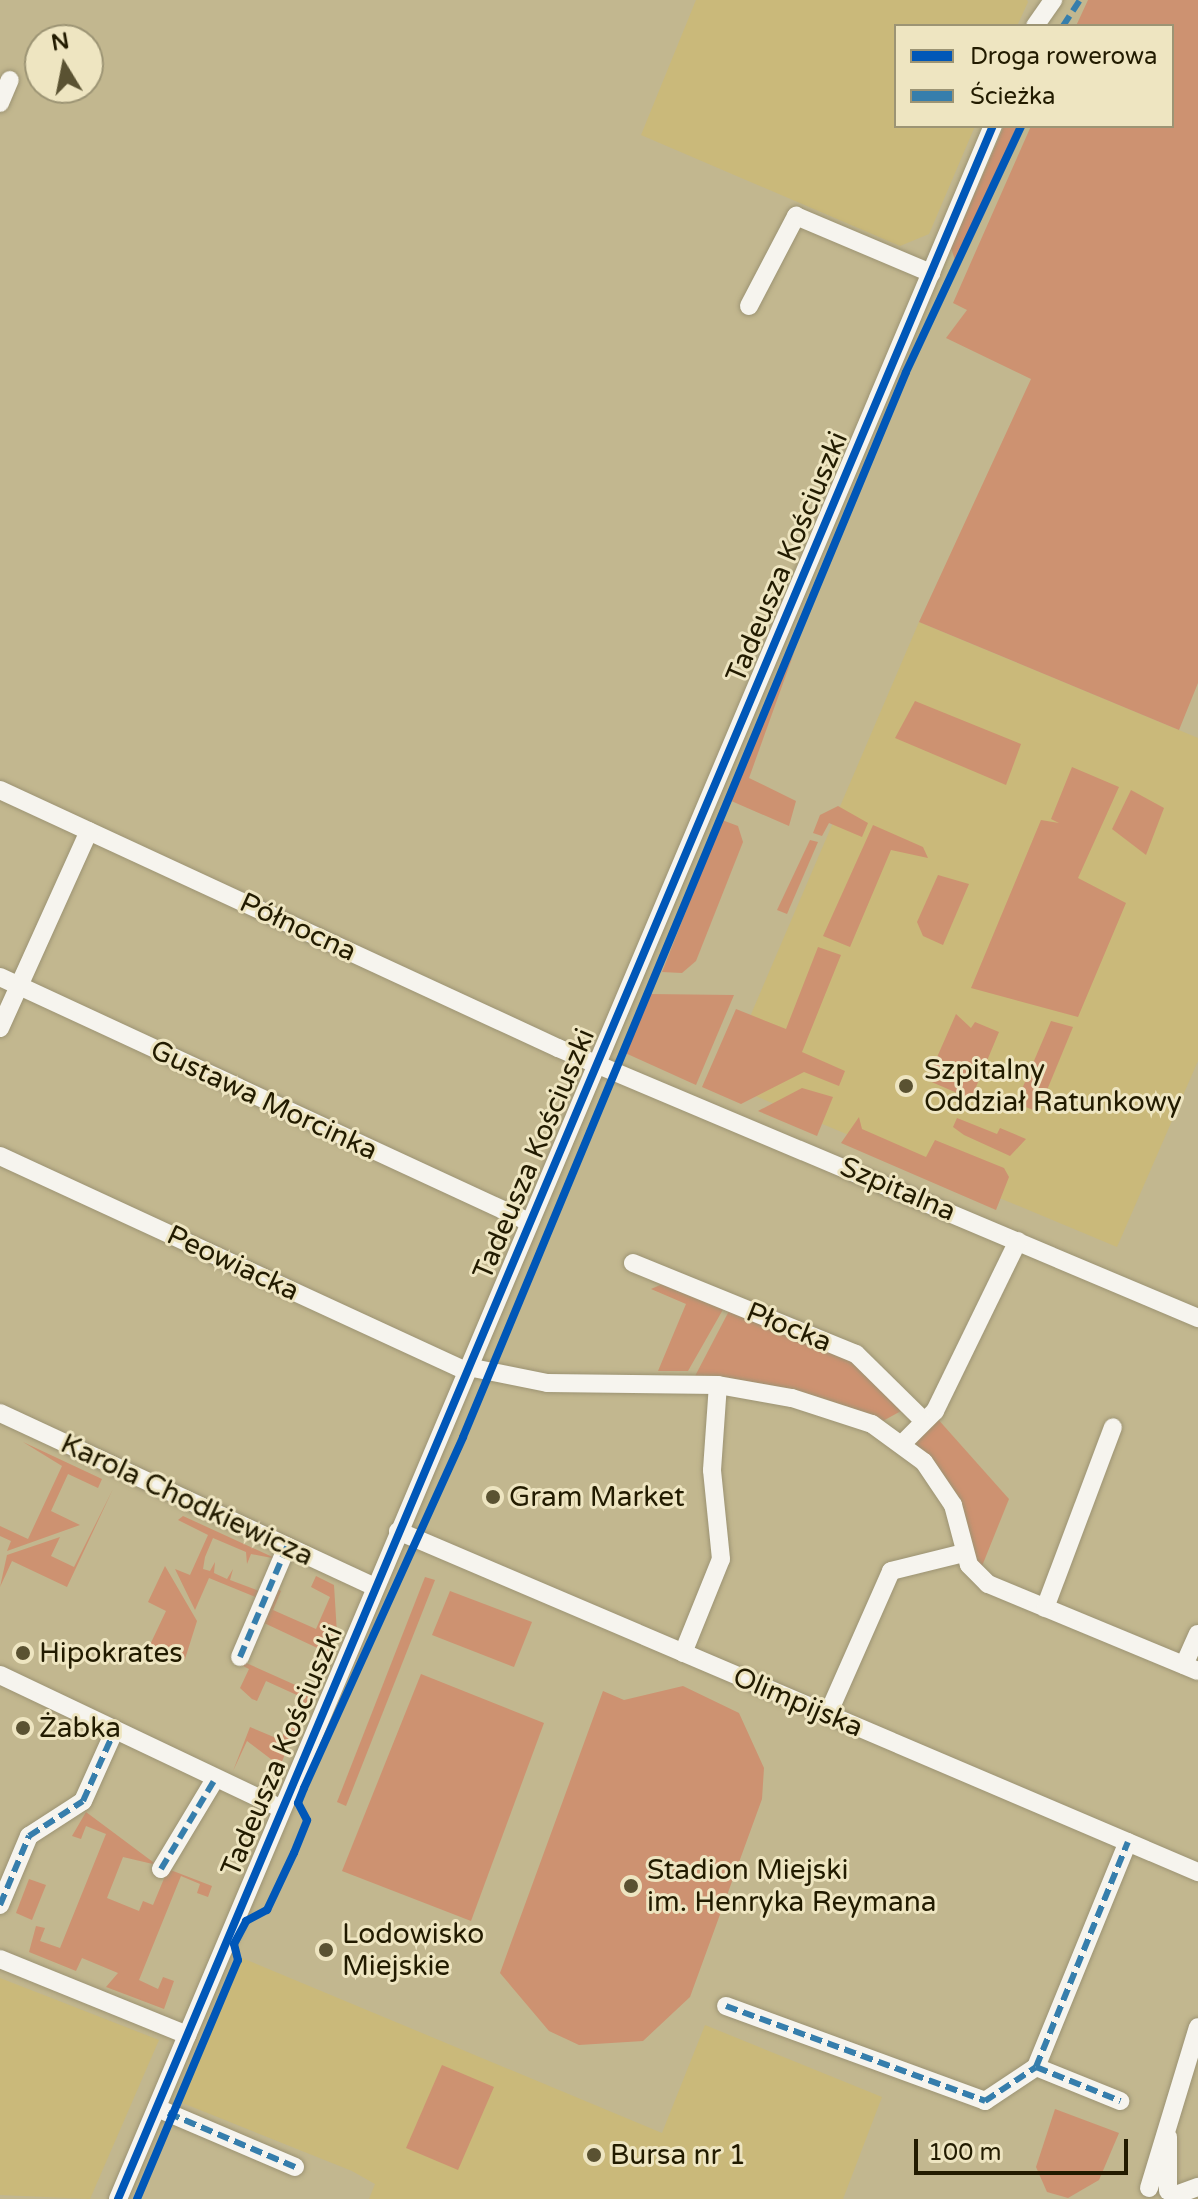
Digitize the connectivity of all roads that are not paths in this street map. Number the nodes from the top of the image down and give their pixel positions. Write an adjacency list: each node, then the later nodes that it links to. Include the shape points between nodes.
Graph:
1 (1038, 0): 3 (street)
2 (1053, 0): 4 (street)
3 (1036, 24)
4 (1037, 24)
5 (10, 80): 6 (street)
6 (0, 103)
7 (992, 128): 8 (street, Tadeusza Kościuszki)
8 (931, 273): 9 (street, via 796,216); 15 (street, Tadeusza Kościuszki)
9 (749, 306)
10 (0, 790): 11 (street, Północna)
11 (89, 831): 13 (street); 15 (street, Północna)
12 (0, 977): 13 (street, Gustawa Morcinka)
13 (19, 986): 14 (street); 17 (street, Gustawa Morcinka)
14 (0, 1028)
15 (597, 1062): 17 (street, Tadeusza Kościuszki); 18 (street, Szpitalna)
16 (0, 1156): 21 (street, Peowiacka)
17 (529, 1222): 21 (street, Tadeusza Kościuszki)
18 (1018, 1241): 20 (street, Szpitalna); 24 (street, via 975,1343)
19 (633, 1263): 24 (street, Płocka, via 856,1354)
20 (1198, 1318)
21 (467, 1369): 22 (street, Peowiacka, via 547,1383); 27 (street, Tadeusza Kościuszki)
22 (718, 1385): 26 (street, Peowiacka, via 805,1401); 33 (street, via 712,1470 721,1559)
23 (0, 1413): 28 (street, Karola Chodkiewicza)
24 (924, 1421): 26 (street)
25 (1113, 1427): 31 (street)
26 (904, 1442): 29 (street, via 953,1505)
27 (398, 1531): 30 (street, Tadeusza Kościuszki); 33 (street, Olimpijska)
28 (287, 1547): 30 (street, Karola Chodkiewicza); 34 (street)
29 (964, 1553): 31 (street, via 988,1584); 37 (street, via 891,1571)
30 (375, 1587): 40 (street, Tadeusza Kościuszki)
31 (1045, 1608): 35 (street)
32 (1198, 1634): 35 (street)
33 (683, 1653): 37 (street, Olimpijska)
34 (240, 1657)
35 (1191, 1668)
36 (0, 1675): 38 (street)
37 (828, 1714): 41 (street, Olimpijska)
38 (114, 1732): 39 (street); 44 (street, via 83,1801 29,1836)
39 (215, 1779): 40 (street); 42 (street)
40 (282, 1809): 48 (street, Tadeusza Kościuszki)
41 (1128, 1842): 43 (street, Olimpijska); 49 (street)
42 (161, 1869)
43 (1198, 1872)
44 (0, 1905)
45 (0, 1959): 48 (street)
46 (726, 2006): 49 (street, via 985,2101)
47 (1198, 2027): 52 (street)
48 (187, 2035): 51 (street, Tadeusza Kościuszki)
49 (1036, 2067): 50 (street)
50 (1120, 2101)
51 (157, 2108): 53 (street); 57 (street, Tadeusza Kościuszki)
52 (1168, 2134): 55 (street); 56 (street)
53 (295, 2167)
54 (1198, 2187): 56 (street)
55 (1141, 2194): 56 (street)
56 (1172, 2195)
57 (118, 2199)

